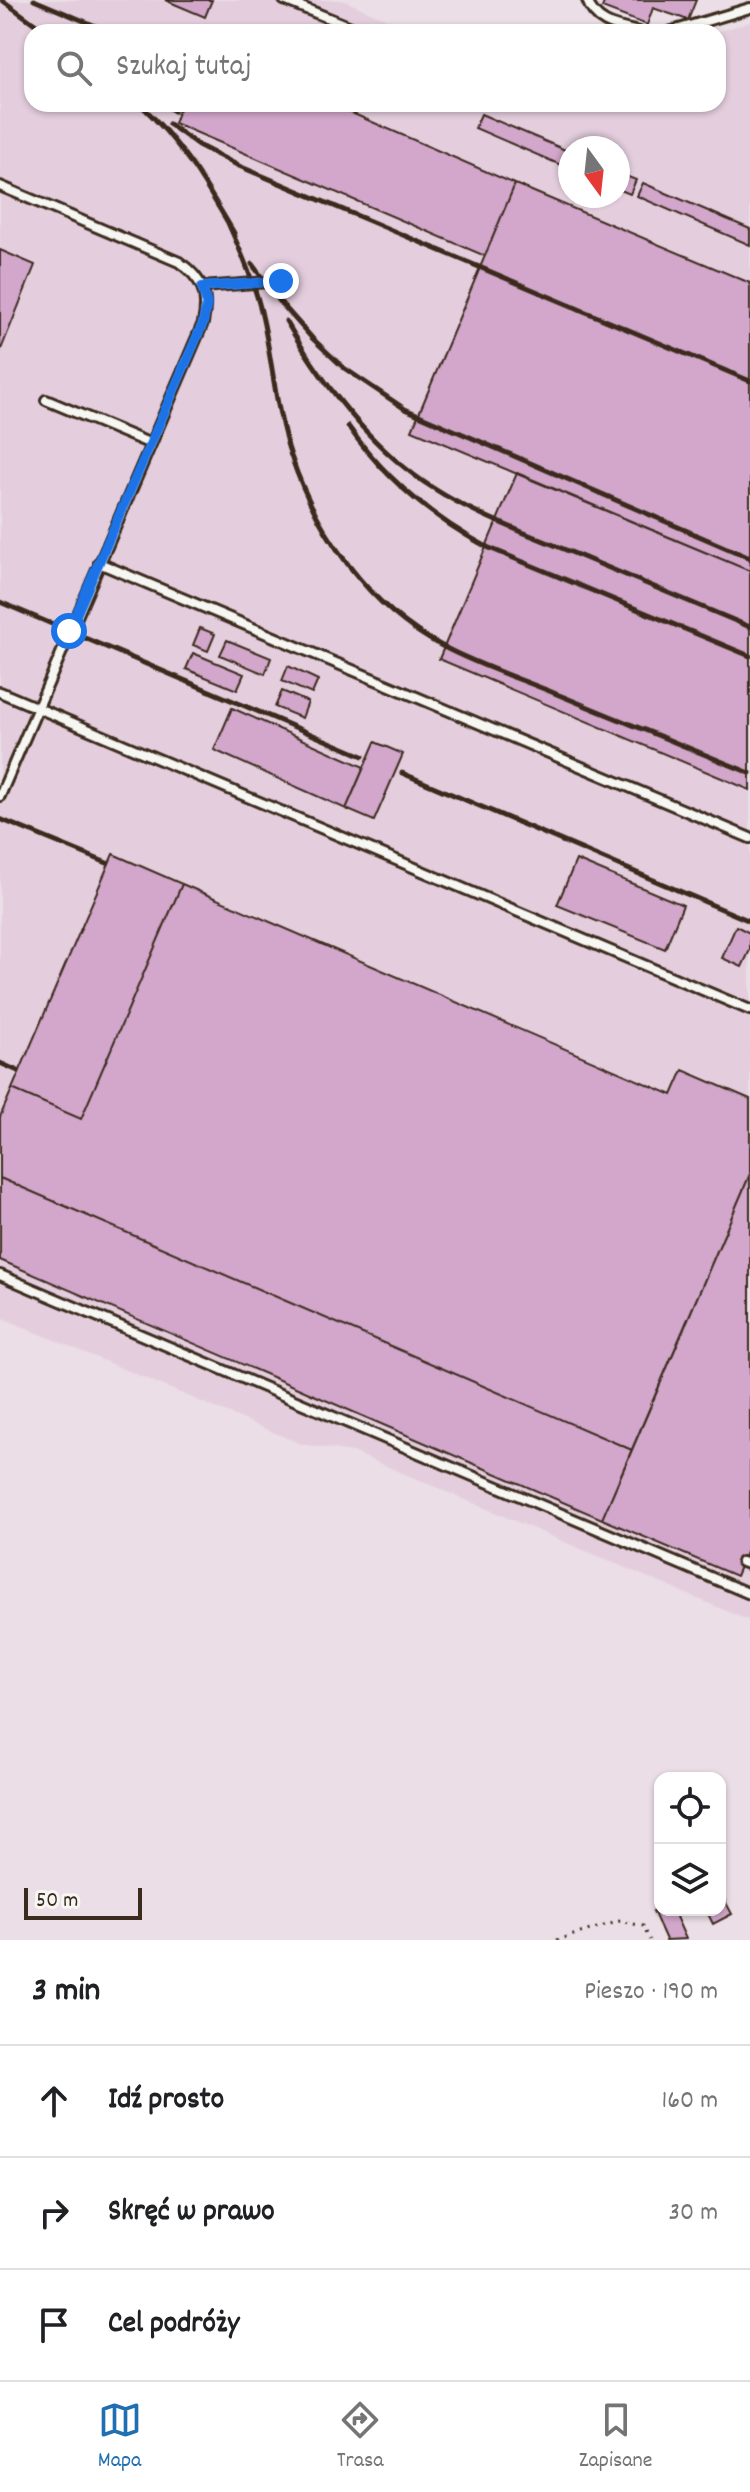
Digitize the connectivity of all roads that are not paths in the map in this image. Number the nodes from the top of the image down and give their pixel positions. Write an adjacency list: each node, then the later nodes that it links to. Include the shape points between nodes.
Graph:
1 (284, 0): 4 (lane)
2 (587, 0): 5 (lane)
3 (750, 8): 6 (lane)
4 (343, 24)
5 (607, 24)
6 (696, 24)
7 (0, 186): 9 (lane, via 179,262)
8 (281, 281): 9 (lane)
9 (202, 287): 11 (lane, via 207,304 203,323)
10 (46, 400): 11 (lane)
11 (151, 444): 12 (lane)
12 (99, 563): 14 (lane); 16 (lane)
13 (0, 692): 14 (lane)
14 (37, 707): 15 (lane); 17 (lane)
15 (0, 794)
16 (750, 838)
17 (750, 1010)
18 (0, 1275): 19 (lane)
19 (750, 1594)

